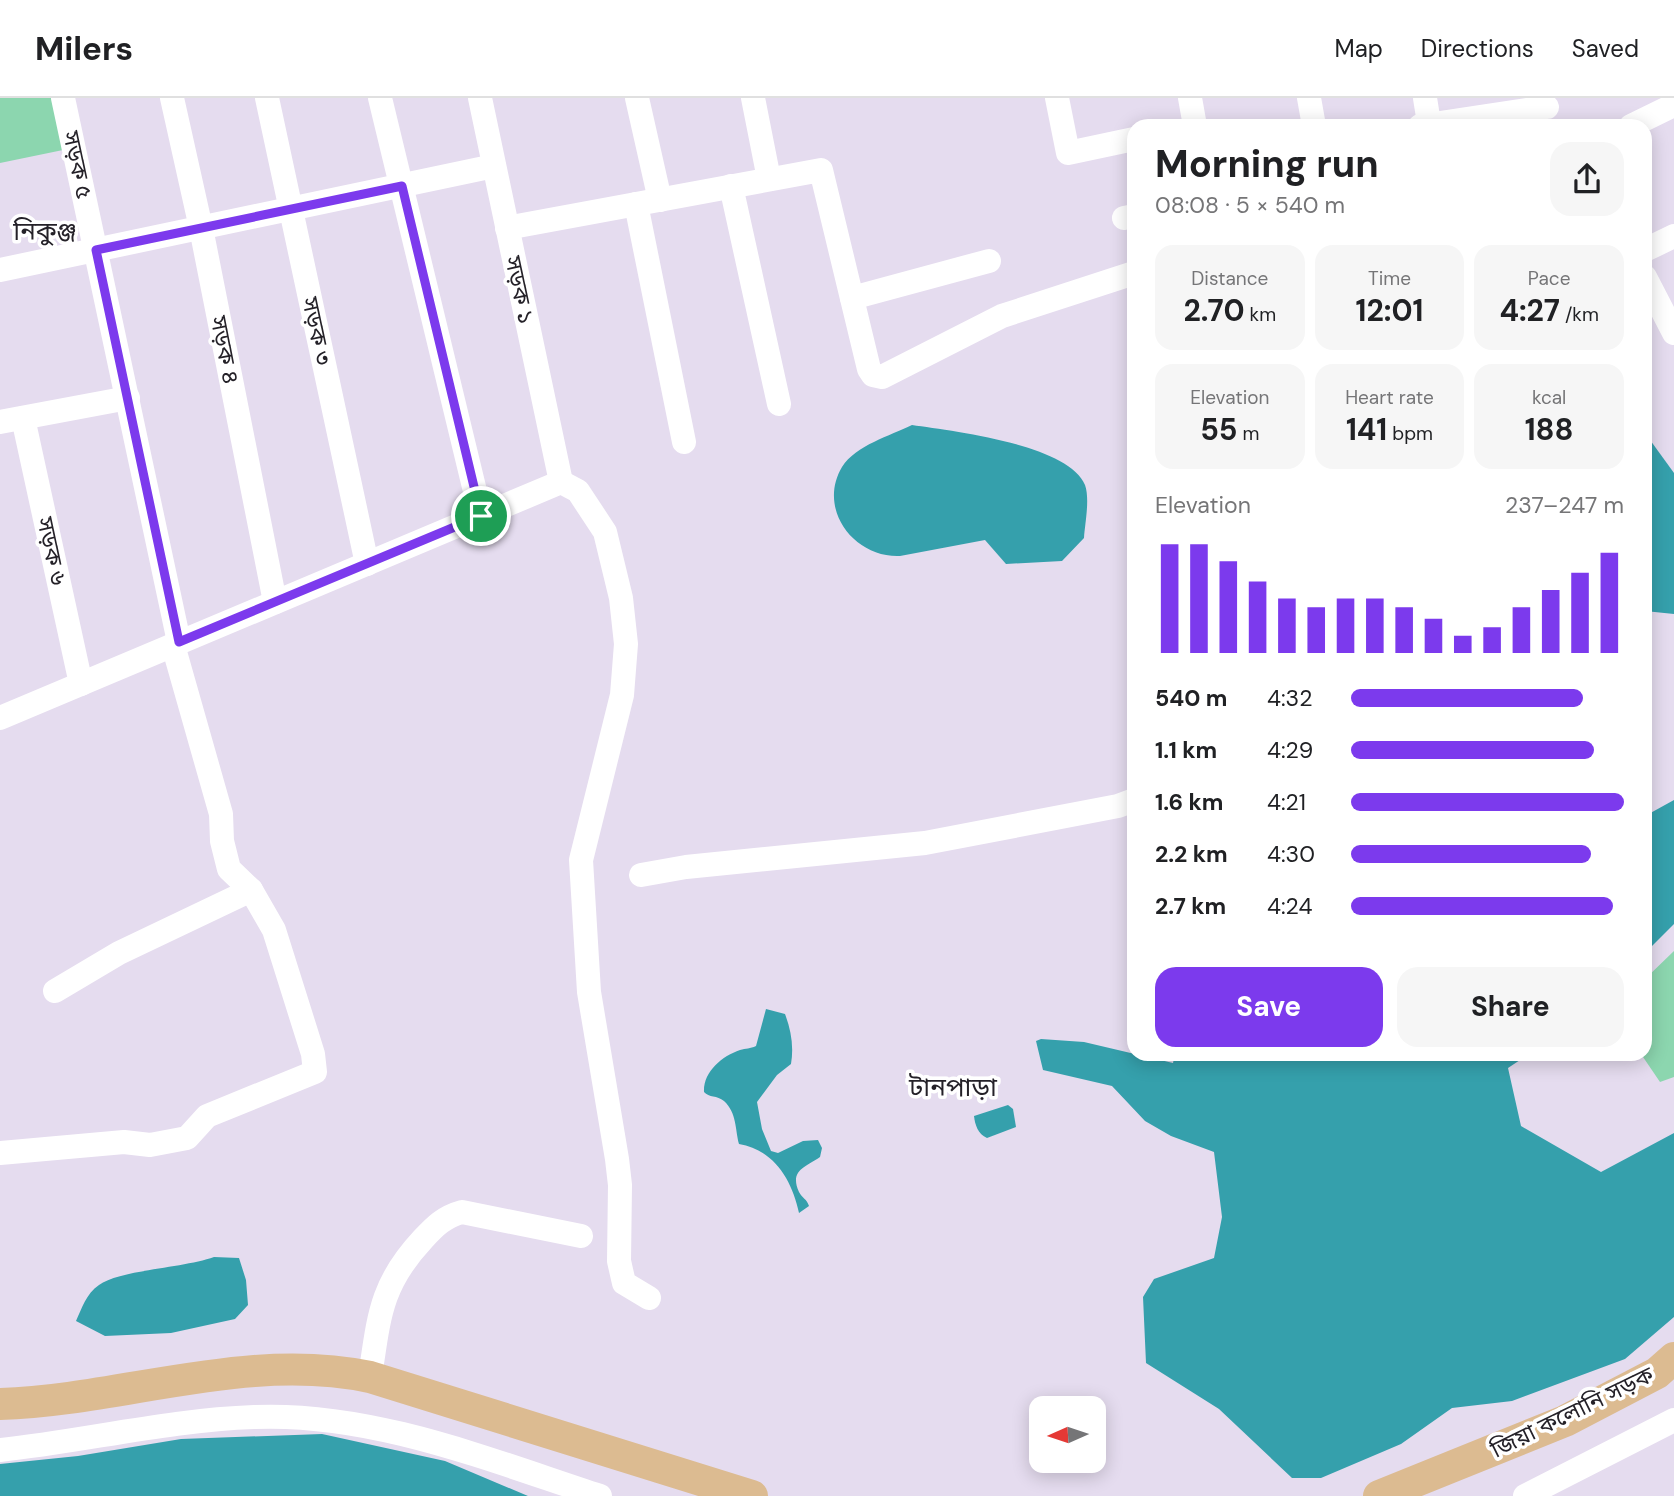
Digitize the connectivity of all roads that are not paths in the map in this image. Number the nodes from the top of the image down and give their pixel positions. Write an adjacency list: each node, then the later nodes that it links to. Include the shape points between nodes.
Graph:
1 (63, 98): 30 (street, সড়ক ৫)
2 (172, 98): 26 (street, সড়ক ৪)
3 (267, 98): 25 (street, সড়ক ৩)
4 (380, 98): 22 (street)
5 (480, 98): 20 (street, সড়ক ১)
6 (637, 98): 24 (street)
7 (754, 98): 21 (street)
8 (1057, 98): 19 (street, via 1068,153)
9 (1189, 98): 14 (street)
10 (1309, 98): 15 (street)
11 (1425, 98): 16 (street)
12 (1674, 105): 18 (street)
13 (1550, 110): 17 (street)
14 (1194, 119)
15 (1313, 119)
16 (1424, 119)
17 (1474, 119)
18 (1645, 119)
19 (1127, 140)
20 (494, 166): 22 (street); 27 (street, সড়ক ১)
21 (769, 179): 23 (street); 35 (street, via 821,170)
22 (402, 186): 25 (street); 42 (street)
23 (731, 186): 24 (street); 38 (street)
24 (648, 202): 27 (street); 40 (street)
25 (292, 209): 26 (street); 43 (street, সড়ক ৩)
26 (201, 228): 30 (street); 44 (street, সড়ক ৪)
27 (507, 228): 41 (street, সড়ক ১)
28 (1674, 236): 29 (street)
29 (1652, 247)
30 (96, 250): 32 (street); 37 (street, সড়ক ৫)
31 (989, 261): 35 (street)
32 (0, 270)
33 (1127, 275): 35 (street, via 1002,316 882,377 869,369)
34 (1652, 291): 36 (street)
35 (852, 298)
36 (1674, 333)
37 (128, 398): 39 (street); 45 (street, সড়ক ৫)
38 (779, 404)
39 (12, 420): 46 (street, সড়ক ৬)
40 (684, 442)
41 (561, 482): 42 (street); 54 (street, via 578,491 605,533 621,598 625,644 622,695 582,860 589,992 620,1185 619,1261 624,1283)
42 (481, 516): 43 (street)
43 (367, 564): 44 (street)
44 (275, 602): 45 (street)
45 (176, 643): 46 (street); 50 (street, সড়ক ৫, via 221,814 229,869)
46 (80, 684): 47 (street)
47 (0, 718)
48 (1127, 803): 49 (street, via 925,843)
49 (641, 875)
50 (251, 890): 51 (street, via 119,953); 52 (street, সড়ক ৫, via 274,930 315,1072 207,1116 187,1138 150,1145 112,1142)
51 (55, 991)
52 (0, 1153)
53 (581, 1236): 57 (street, via 462,1212 445,1217 393,1276 381,1308)
54 (649, 1298)
55 (1674, 1358): 63 (main road, জিয়া কলোনি সড়ক, via 1657,1373 1565,1421)
56 (1674, 1374): 64 (main road, via 1603,1419)
57 (370, 1377): 58 (main road, via 338,1370 282,1369); 62 (main road)
58 (0, 1404)
59 (1674, 1420): 65 (street)
60 (0, 1451): 61 (street, via 254,1417 330,1420 414,1437)
61 (600, 1496)
62 (752, 1496)
63 (1379, 1496)
64 (1429, 1496)
65 (1525, 1496)

